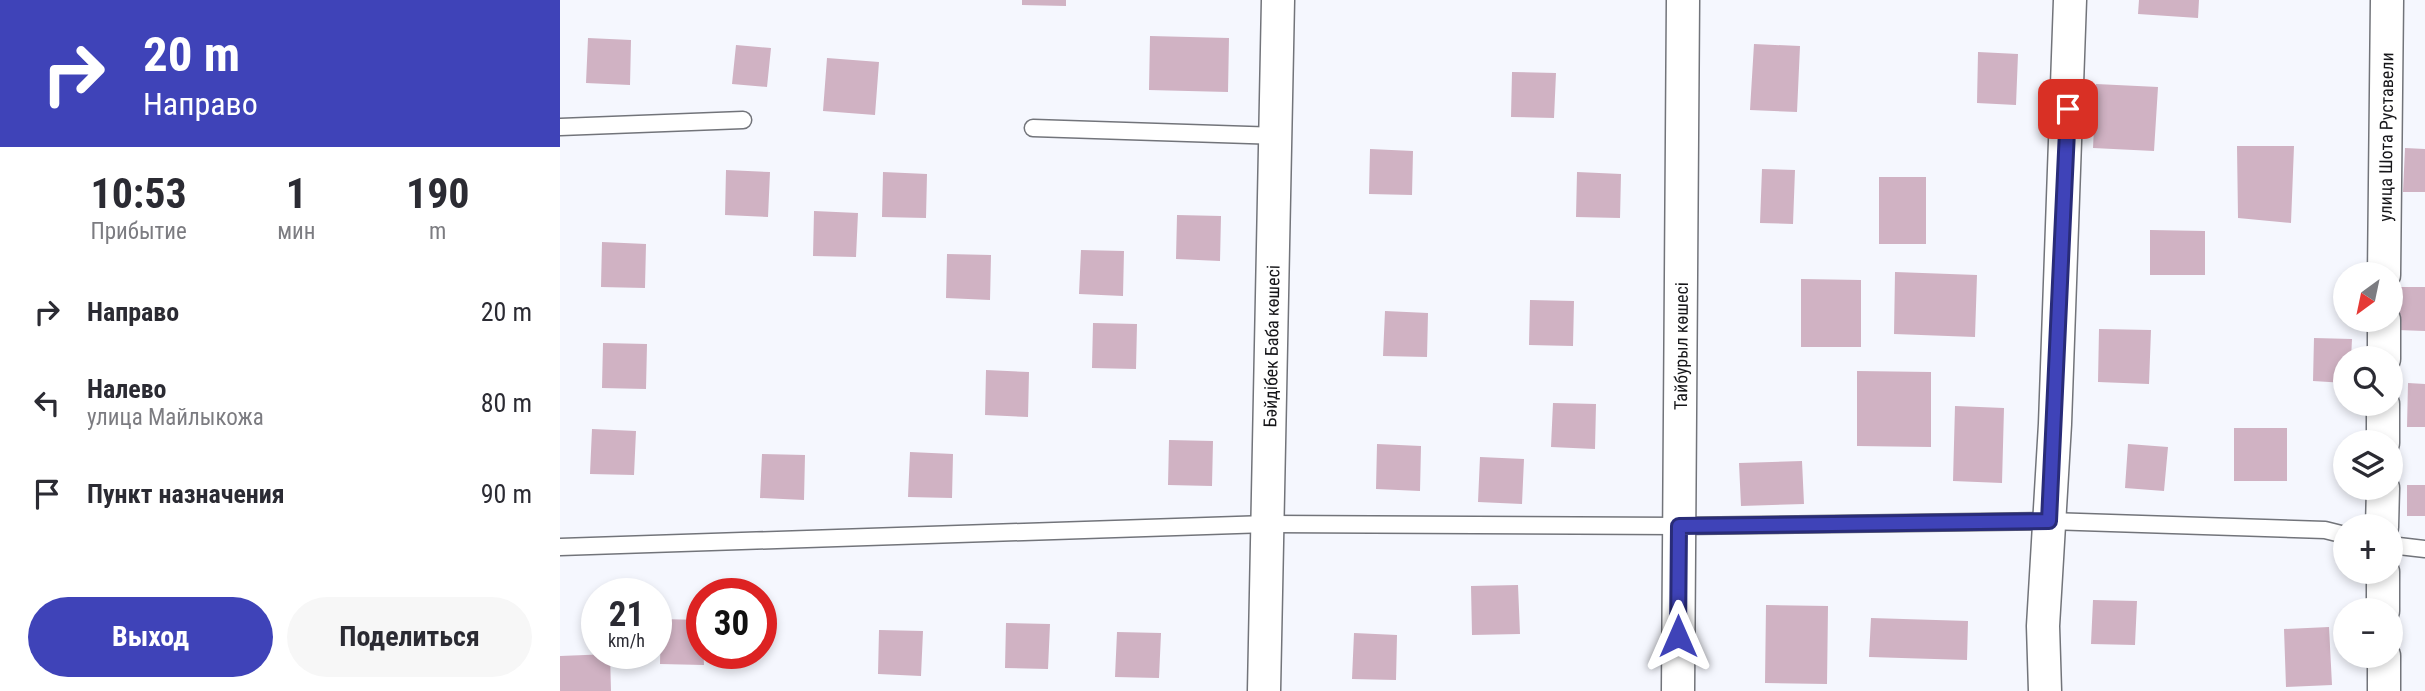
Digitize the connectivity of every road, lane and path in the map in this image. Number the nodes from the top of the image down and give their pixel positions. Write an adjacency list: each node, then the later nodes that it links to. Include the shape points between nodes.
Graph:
1 (1278, 0): 8 (street, Бәйдібек Баба көшесі)
2 (1684, 0): 12 (street, Тайбурыл көшесі)
3 (2070, 0): 10 (street)
4 (2387, 0): 9 (street, улица Шота Руставели)
5 (743, 120): 6 (lane)
6 (560, 127)
7 (1033, 128): 8 (lane)
8 (1276, 136): 11 (street, Бәйдібек Баба көшесі)
9 (2384, 262)
10 (2049, 521): 12 (lane); 13 (lane); 20 (street, via 2043,626)
11 (1267, 524): 12 (lane); 15 (lane); 18 (street, Бәйдібек Баба көшесі)
12 (1679, 526): 19 (street, Тайбурыл көшесі)
13 (2333, 532)
14 (2403, 546): 16 (lane)
15 (560, 547)
16 (2425, 549)
17 (2384, 668): 21 (street)
18 (1264, 691)
19 (1678, 691)
20 (2045, 691)
21 (2384, 691)

